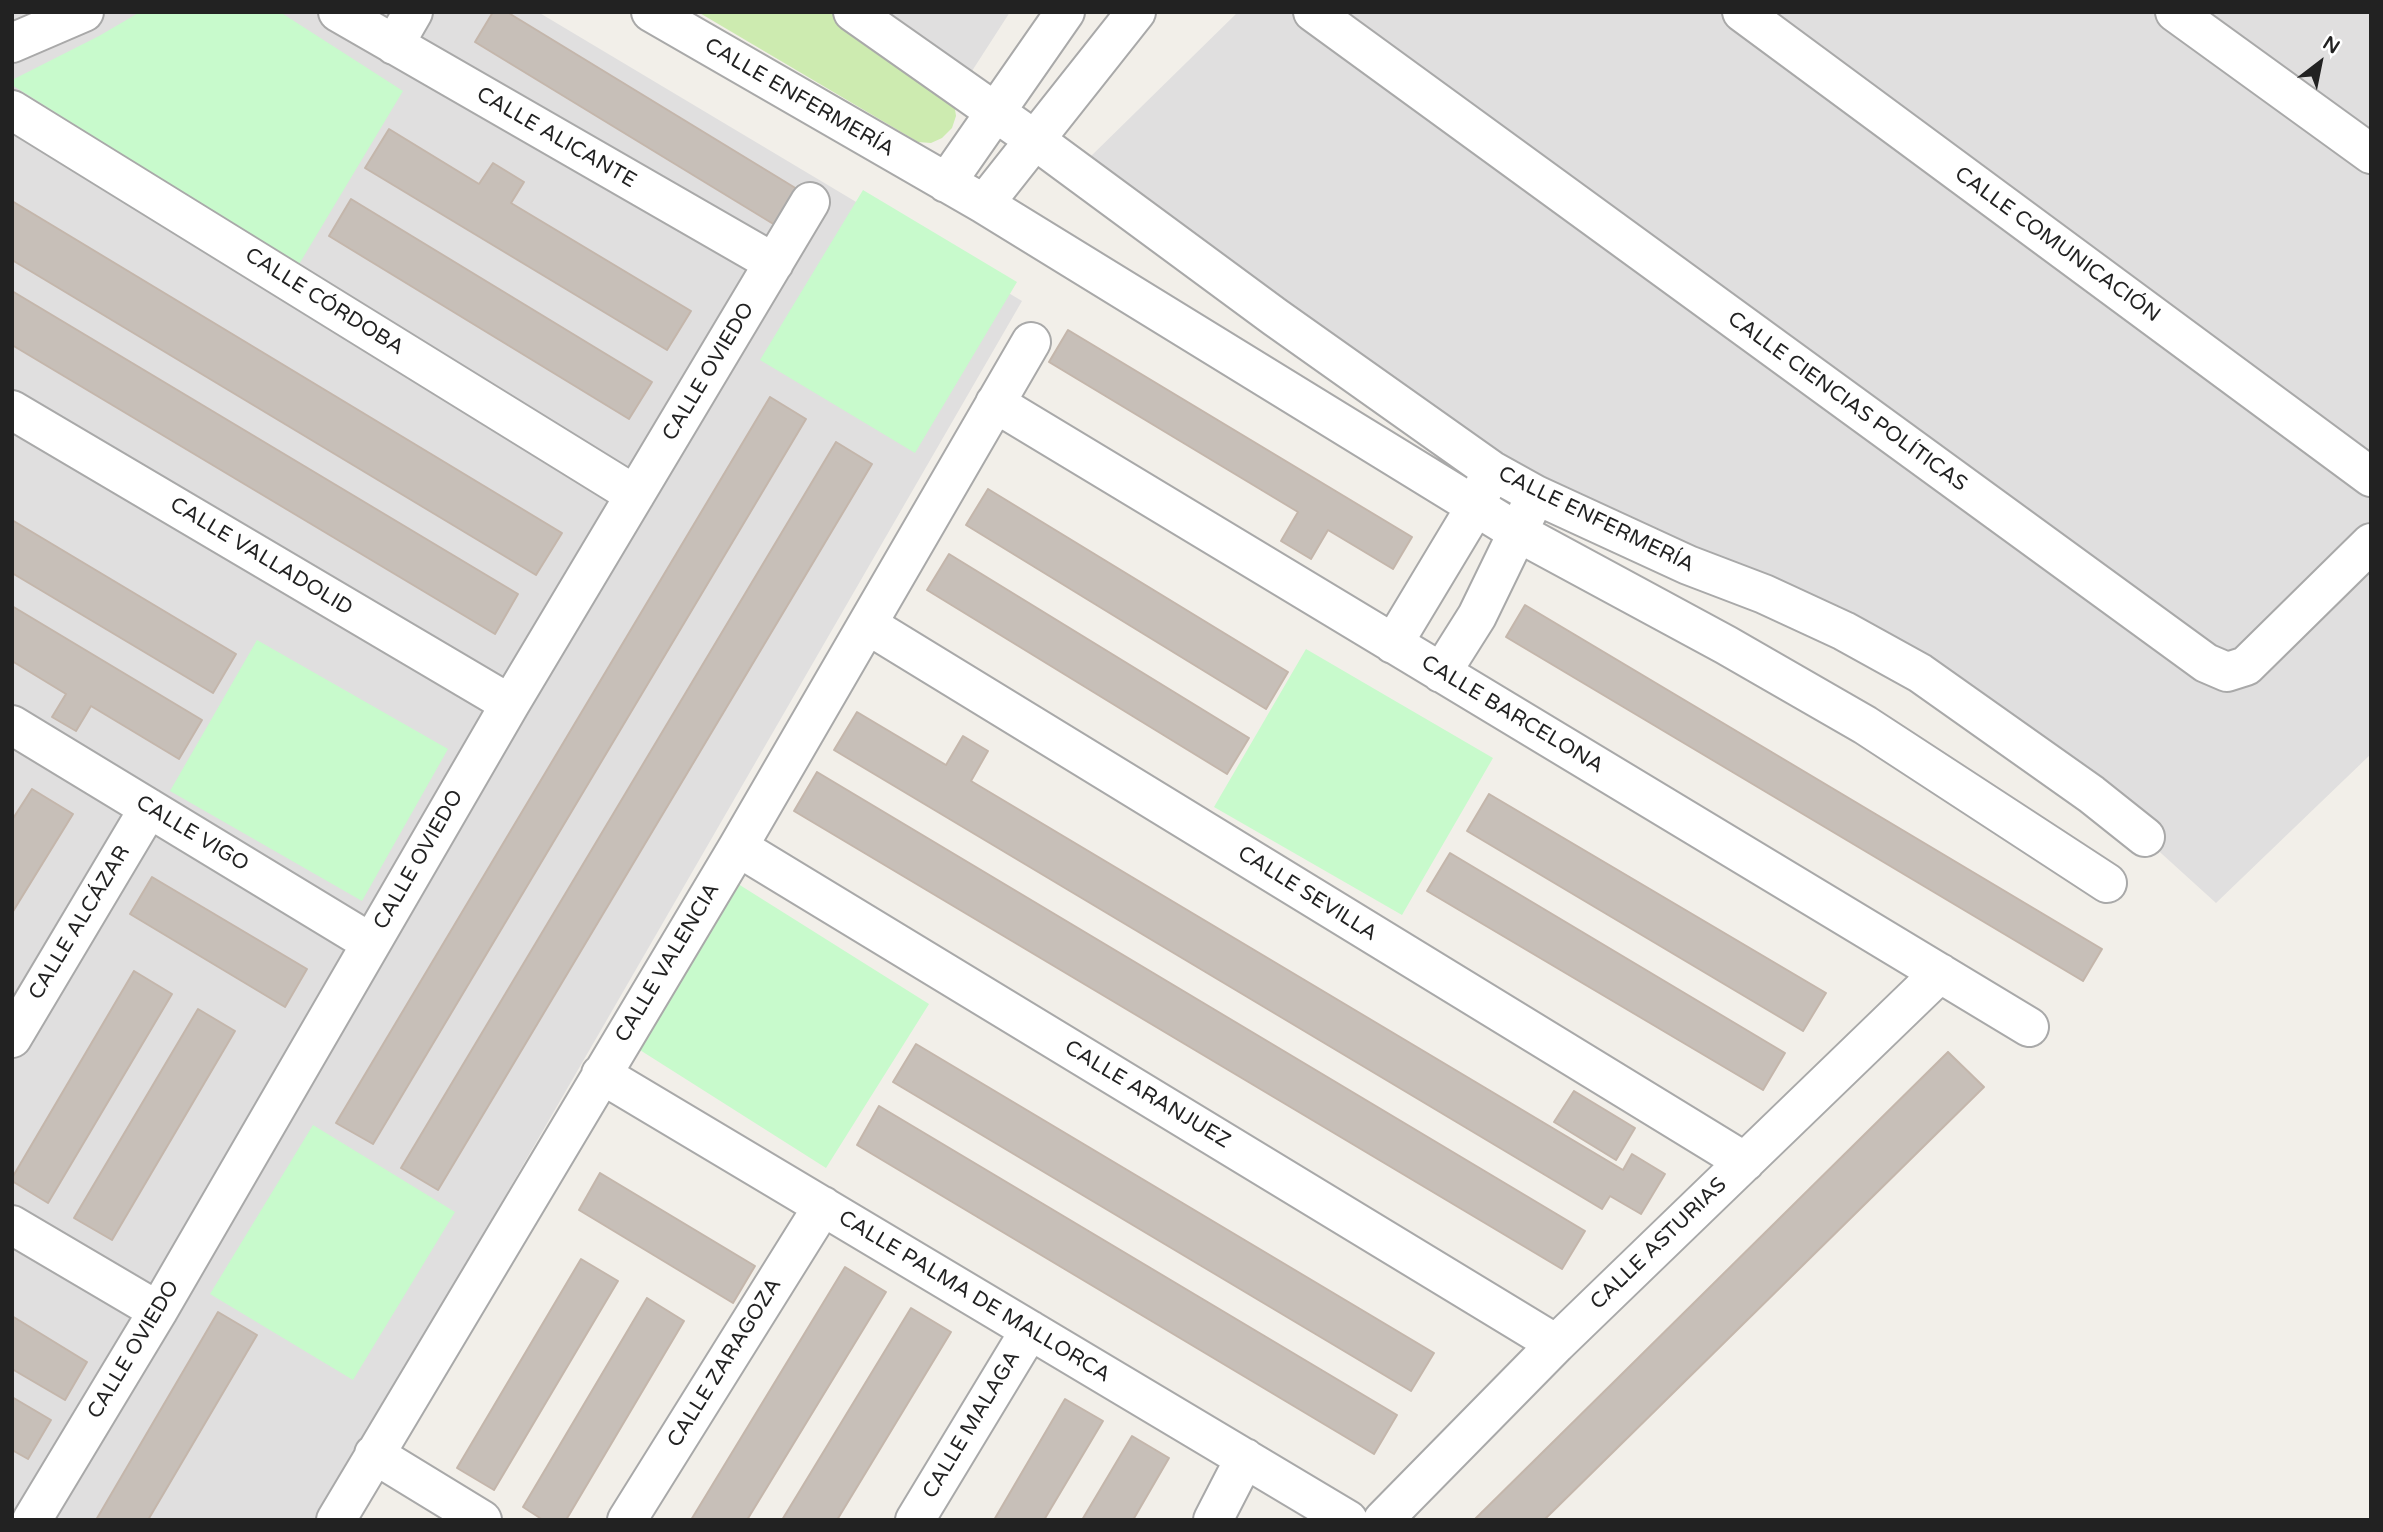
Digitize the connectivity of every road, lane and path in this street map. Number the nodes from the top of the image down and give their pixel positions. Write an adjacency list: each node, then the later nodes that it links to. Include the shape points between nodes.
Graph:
1 (84, 12): 11 (street)
2 (413, 12): 12 (street)
3 (651, 12): 17 (street, CALLE ENFERMERÍA)
4 (853, 12): 14 (street, CALLE ENFERMERÍA)
5 (1065, 12): 14 (street)
6 (1136, 12): 15 (street)
7 (1313, 12): 30 (street, CALLE CIENCIAS POLÍTICAS, via 2206,663 2227,672 2246,666)
8 (1742, 12): 25 (street, CALLE COMUNICACIÓN)
9 (2175, 12): 16 (street)
10 (340, 13): 12 (street, CALLE ALICANTE)
11 (12, 43)
12 (394, 45): 20 (street, CALLE ALICANTE)
13 (12, 110): 26 (street, CALLE CÓRDOBA)
14 (996, 112): 15 (street, CALLE ENFERMERÍA); 17 (street)
15 (1035, 140): 19 (street); 24 (street, CALLE ENFERMERÍA)
16 (2371, 154)
17 (946, 183): 19 (street, CALLE ENFERMERÍA)
18 (810, 202): 20 (street, CALLE OVIEDO)
19 (984, 204): 28 (street, CALLE ENFERMERÍA)
20 (774, 263): 26 (street, CALLE OVIEDO)
21 (1031, 342): 22 (street, CALLE VALENCIA)
22 (995, 403): 31 (street, CALLE VALENCIA); 32 (street, CALLE BARCELONA)
23 (12, 410): 34 (street, CALLE VALLADOLID)
24 (1491, 470): 27 (street, CALLE ENFERMERÍA); 28 (street)
25 (2371, 477)
26 (635, 495): 34 (street, CALLE OVIEDO)
27 (1536, 495): 29 (street); 37 (street, CALLE ENFERMERÍA, via 1688,565 1764,594 1909,667)
28 (1476, 506): 29 (street, CALLE ENFERMERÍA); 32 (street)
29 (1518, 533): 33 (street, via 1477,616); 39 (street, CALLE ENFERMERÍA, via 1866,725)
30 (2371, 543)
31 (869, 625): 38 (street, CALLE VALENCIA); 45 (street, CALLE SEVILLA)
32 (1393, 643): 33 (street, CALLE BARCELONA)
33 (1441, 673): 41 (street, CALLE BARCELONA)
34 (510, 704): 40 (street, CALLE OVIEDO)
35 (12, 725): 36 (street, CALLE VIGO)
36 (149, 808): 40 (street, CALLE VIGO); 43 (street, CALLE ALCÁZAR)
37 (2145, 837)
38 (738, 847): 44 (street, CALLE VALENCIA); 50 (street, CALLE ARANJUEZ)
39 (2107, 883)
40 (371, 943): 48 (street, CALLE OVIEDO)
41 (1940, 974): 42 (street, CALLE BARCELONA); 45 (street, CALLE ASTURIAS)
42 (2029, 1027)
43 (12, 1038)
44 (601, 1073): 46 (street, CALLE PALMA DE MALLORCA); 51 (street, CALLE VALENCIA)
45 (1745, 1162): 50 (street, CALLE ASTURIAS)
46 (823, 1206): 49 (street, CALLE PALMA DE MALLORCA); 56 (street, CALLE ZARAGOZA)
47 (12, 1225): 48 (street)
48 (158, 1311): 53 (street, CALLE OVIEDO)
49 (1030, 1330): 52 (street, CALLE PALMA DE MALLORCA); 57 (street, CALLE MALAGA)
50 (1556, 1344): 60 (street, CALLE ASTURIAS)
51 (374, 1454): 54 (street, CALLE VALENCIA); 55 (street)
52 (1245, 1458): 58 (street); 59 (street, CALLE PALMA DE MALLORCA)
53 (32, 1520)
54 (336, 1520)
55 (482, 1520)
56 (626, 1520)
57 (915, 1520)
58 (1213, 1520)
59 (1348, 1520)
60 (1383, 1520)

